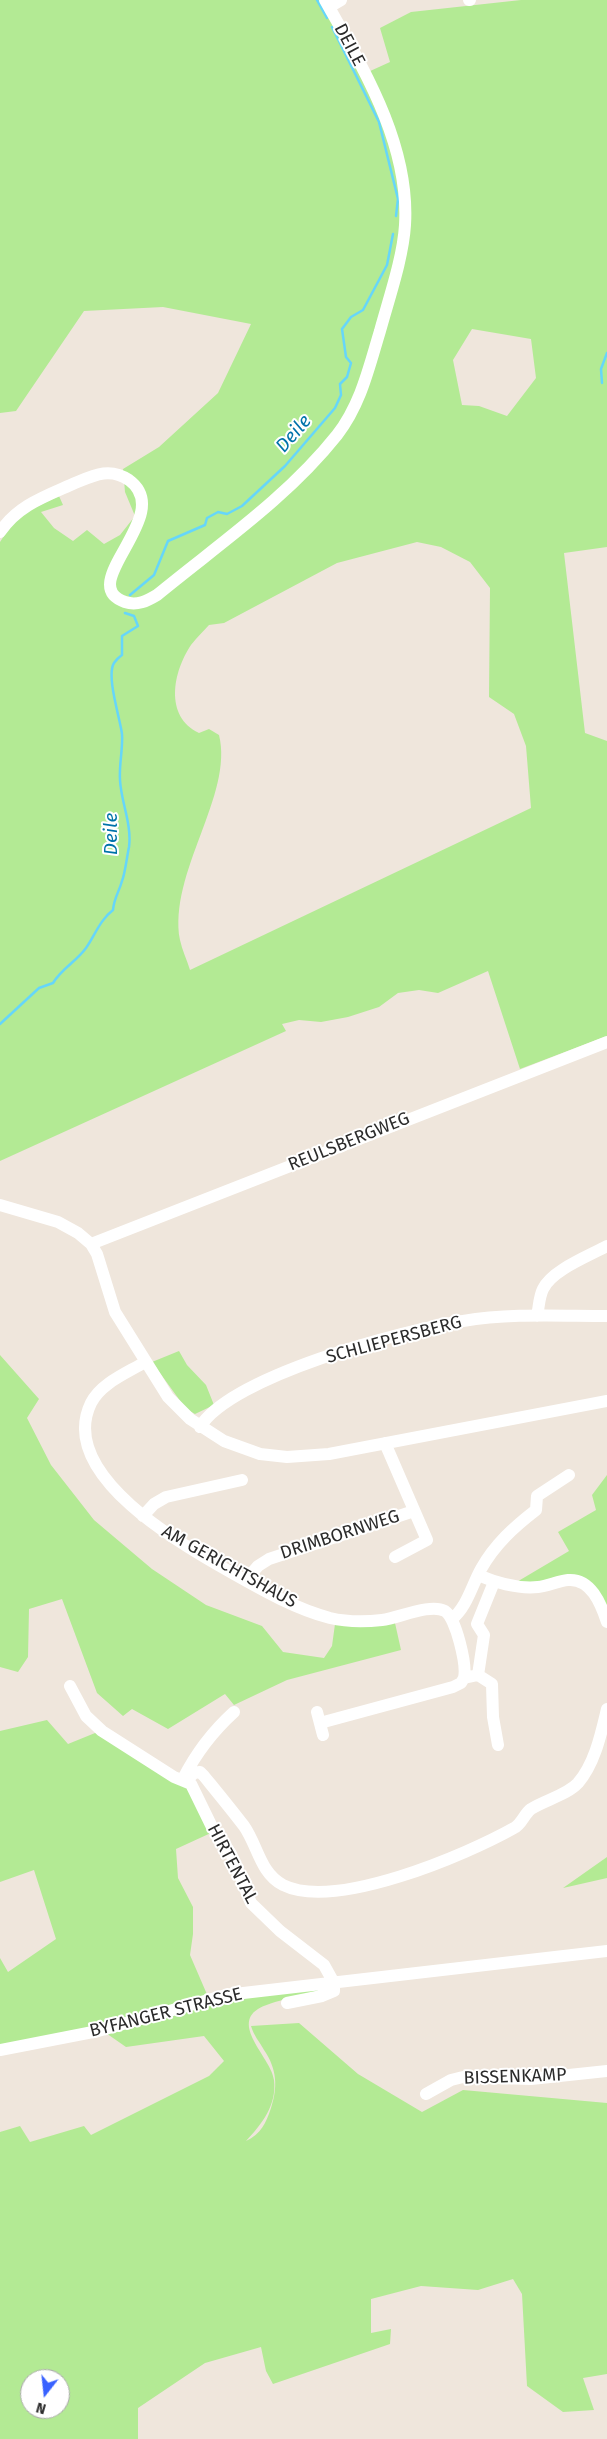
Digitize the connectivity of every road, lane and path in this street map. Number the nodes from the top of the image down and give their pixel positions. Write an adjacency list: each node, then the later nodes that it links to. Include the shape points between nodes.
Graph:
1 (341, 0): 2 (street)
2 (327, 4): 3 (street, DEILE, via 377,99 396,152 405,200 404,237 388,303 362,393 351,415 285,492 157,595 142,603 120,600 112,593 109,584 143,511 140,492 126,478 110,472 95,474 25,506)
3 (0, 532)
4 (607, 1042): 6 (street, REULSBERGWEG)
5 (0, 1205): 6 (street, via 58,1222)
6 (91, 1244): 10 (street, via 97,1254 110,1304)
7 (607, 1246): 8 (street, via 548,1281 542,1291)
8 (538, 1316): 9 (street, SCHLIEPERSBERG); 12 (street, SCHLIEPERSBERG, via 464,1321 370,1342 288,1370 210,1414)
9 (607, 1316)
10 (145, 1362): 12 (street, via 168,1397); 17 (street, AM GERICHTSHAUS, via 96,1395 85,1425 87,1441 101,1469 110,1483)
11 (607, 1401): 13 (street)
12 (200, 1427): 13 (street, via 250,1451 287,1457 330,1454)
13 (385, 1443): 16 (street)
14 (569, 1475): 19 (street, via 537,1496 536,1510 504,1536)
15 (242, 1480): 17 (street, via 224,1476 161,1499)
16 (414, 1511): 18 (street, via 427,1540); 20 (street, DRIMBORNWEG, via 269,1559)
17 (143, 1516): 20 (street, AM GERICHTSHAUS, via 172,1538)
18 (395, 1557)
19 (478, 1576): 21 (street); 22 (street, via 459,1613)
20 (246, 1580): 22 (street, AM GERICHTSHAUS, via 290,1603 340,1620 382,1620 439,1608)
21 (494, 1582): 23 (street, via 532,1587 578,1580 592,1590); 24 (street, via 477,1624 484,1635)
22 (452, 1619): 25 (street, via 465,1665)
23 (607, 1622)
24 (478, 1674): 25 (street); 30 (street, via 492,1684)
25 (464, 1678): 29 (street, via 453,1687)
26 (70, 1686): 31 (street, via 92,1724 174,1778)
27 (607, 1709): 31 (street, via 594,1753 577,1784 531,1809 516,1827 428,1866 335,1891 298,1890 274,1880 266,1872 244,1827 204,1776 200,1772 194,1773)
28 (234, 1712): 31 (street, via 197,1753)
29 (320, 1723)
30 (498, 1745)
31 (184, 1780): 33 (street, HIRTENTAL, via 191,1784 230,1854 251,1903 280,1931 324,1965)
32 (607, 1951): 33 (street, BYFANGER STRASSE)
33 (334, 1983): 34 (street, via 334,1991); 35 (street, BYFANGER STRASSE, via 226,1995 98,2031)
34 (287, 2003)
35 (0, 2050)
36 (607, 2071): 37 (street, BISSENKAMP, via 531,2079 463,2076)
37 (426, 2094)

